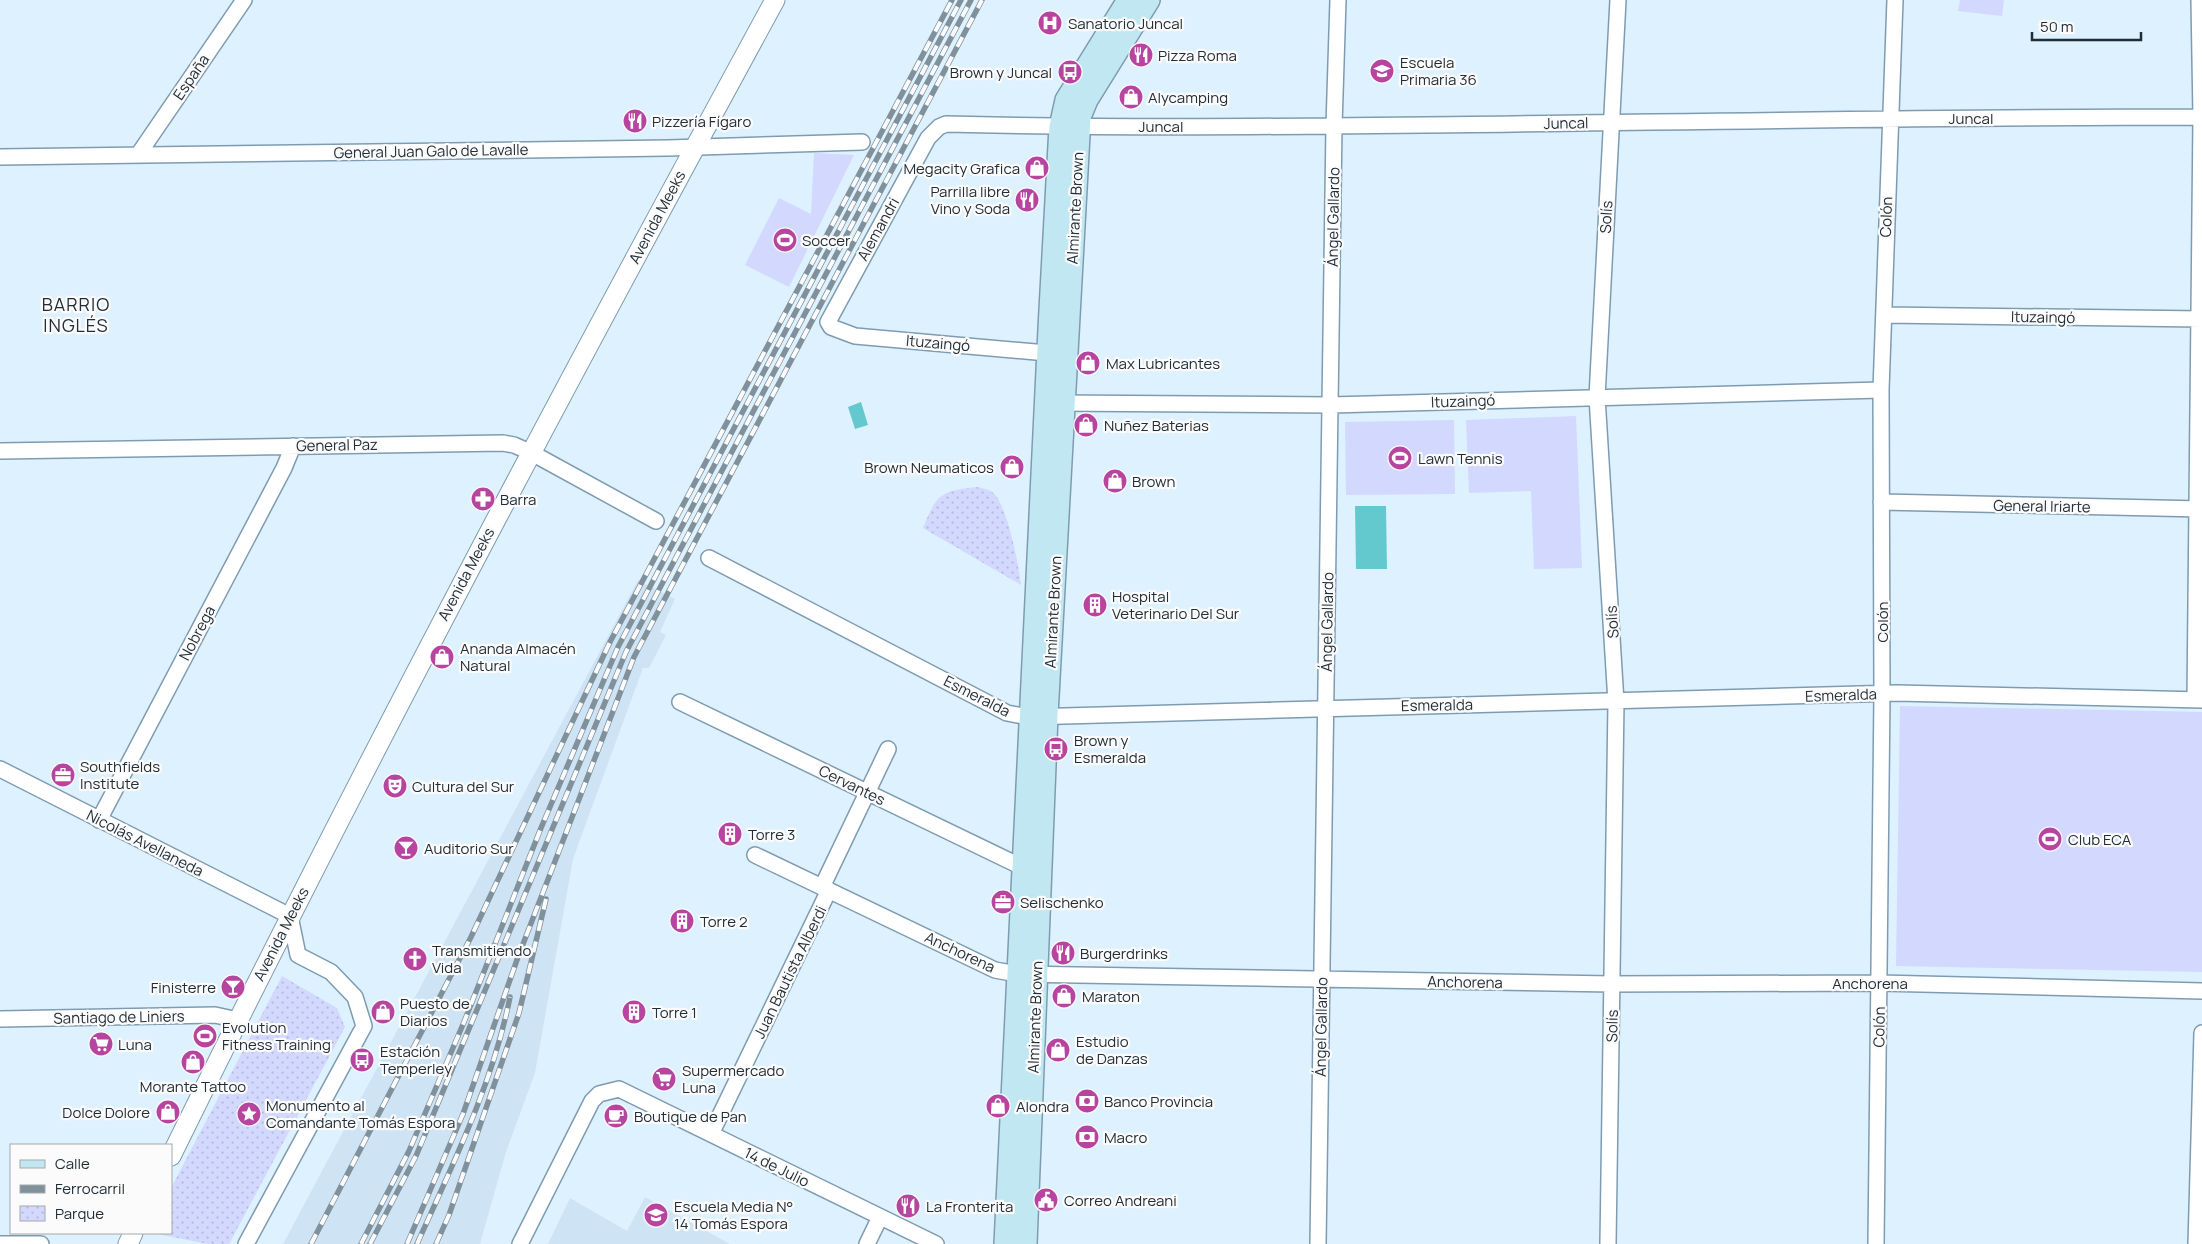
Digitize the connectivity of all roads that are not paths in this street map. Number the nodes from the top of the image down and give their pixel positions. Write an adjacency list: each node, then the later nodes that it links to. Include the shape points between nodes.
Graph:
1 (244, 0): 17 (street, España)
2 (775, 0): 16 (street, Avenida Meeks)
3 (1128, 0): 12 (main road, Almirante Brown, via 1066,100)
4 (1149, 0): 12 (main road, Almirante Brown, via 1087,100 1080,117)
5 (1338, 0): 13 (street, Ángel Gallardo)
6 (1618, 0): 11 (street, Solís)
7 (1895, 0): 10 (street, Colón)
8 (2199, 0): 9 (street)
9 (2201, 117): 10 (street, Juncal); 20 (street)
10 (1889, 119): 11 (street, Juncal); 19 (street, Colón)
11 (1611, 123): 13 (street, Juncal); 24 (street, Solís)
12 (1070, 126): 13 (street, Juncal); 14 (street, Juncal, via 946,124); 22 (main road, Almirante Brown); 25 (main road, Almirante Brown)
13 (1334, 126): 26 (street, Ángel Gallardo)
14 (933, 132): 21 (street, Alemandri, via 830,316 828,322)
15 (862, 142): 16 (street, General Juan Galo de Lavalle)
16 (695, 147): 17 (street, General Juan Galo de Lavalle); 29 (street, Avenida Meeks)
17 (138, 155): 18 (street, General Juan Galo de Lavalle)
18 (0, 157)
19 (1884, 315): 20 (street, Ituzaingó); 23 (street, Colón)
20 (2200, 319): 31 (street)
21 (831, 327): 22 (street, Ituzaingó, via 855,336)
22 (1047, 353): 25 (main road, Almirante Brown)
23 (1881, 390): 24 (street, Ituzaingó); 30 (street, Colón)
24 (1597, 397): 26 (street, Ituzaingó); 37 (street, Solís)
25 (1055, 403): 26 (street, Ituzaingó); 39 (main road, Almirante Brown)
26 (1331, 405): 38 (street, Ángel Gallardo)
27 (292, 446): 28 (street, General Paz); 29 (street, General Paz, via 503,443); 43 (street, Nobrega, via 284,468)
28 (0, 451)
29 (530, 452): 32 (street, General Paz); 47 (street, Avenida Meeks)
30 (1881, 502): 31 (street, General Iriarte); 34 (street, Colón)
31 (2200, 509): 35 (street)
32 (656, 521)
33 (709, 558): 39 (street, Esmeralda, via 1007,713)
34 (1882, 694): 35 (street, Esmeralda); 37 (street, Esmeralda); 50 (street, Colón)
35 (2198, 700)
36 (680, 702): 42 (street, Cervantes)
37 (1616, 702): 38 (street, Esmeralda); 51 (street, Solís)
38 (1325, 708): 39 (street, Esmeralda); 49 (street, Ángel Gallardo)
39 (1038, 716): 45 (main road, Almirante Brown); 48 (main road, Almirante Brown)
40 (888, 749): 42 (street, Juan Bautista Alberdi)
41 (0, 769): 43 (street, Nicolás Avellaneda)
42 (867, 793): 45 (street, Cervantes); 46 (street, Juan Bautista Alberdi)
43 (99, 820): 47 (street, Nicolás Avellaneda)
44 (755, 855): 46 (street, Anchorena)
45 (1024, 868): 48 (main road, Almirante Brown)
46 (825, 888): 48 (street, Anchorena, via 995,970); 56 (street, Juan Bautista Alberdi)
47 (290, 916): 54 (street, Avenida Meeks); 61 (street, via 298,955 330,972 355,997 364,1026)
48 (1027, 974): 49 (street, Anchorena); 65 (main road, Almirante Brown); 66 (main road, Almirante Brown)
49 (1322, 979): 51 (street, Anchorena); 67 (street, Ángel Gallardo)
50 (1880, 983): 51 (street, Anchorena); 52 (street, Anchorena); 69 (street, Colón)
51 (1612, 984): 68 (street, Solís)
52 (2202, 991)
53 (0, 1019): 54 (street, Santiago de Liniers, via 215,1015)
54 (238, 1020): 57 (street, Avenida Meeks)
55 (2202, 1033): 70 (street)
56 (711, 1134): 58 (street, 14 de Julio); 62 (street, 14 de Julio, via 619,1089 599,1094 592,1101)
57 (172, 1154)
58 (880, 1217): 63 (street); 64 (street, 14 de Julio)
59 (0, 1244): 60 (street)
60 (41, 1244)
61 (246, 1244)
62 (520, 1244)
63 (867, 1244)
64 (936, 1244)
65 (1005, 1244)
66 (1026, 1244)
67 (1318, 1244)
68 (1608, 1244)
69 (1876, 1244)
70 (2196, 1244)

